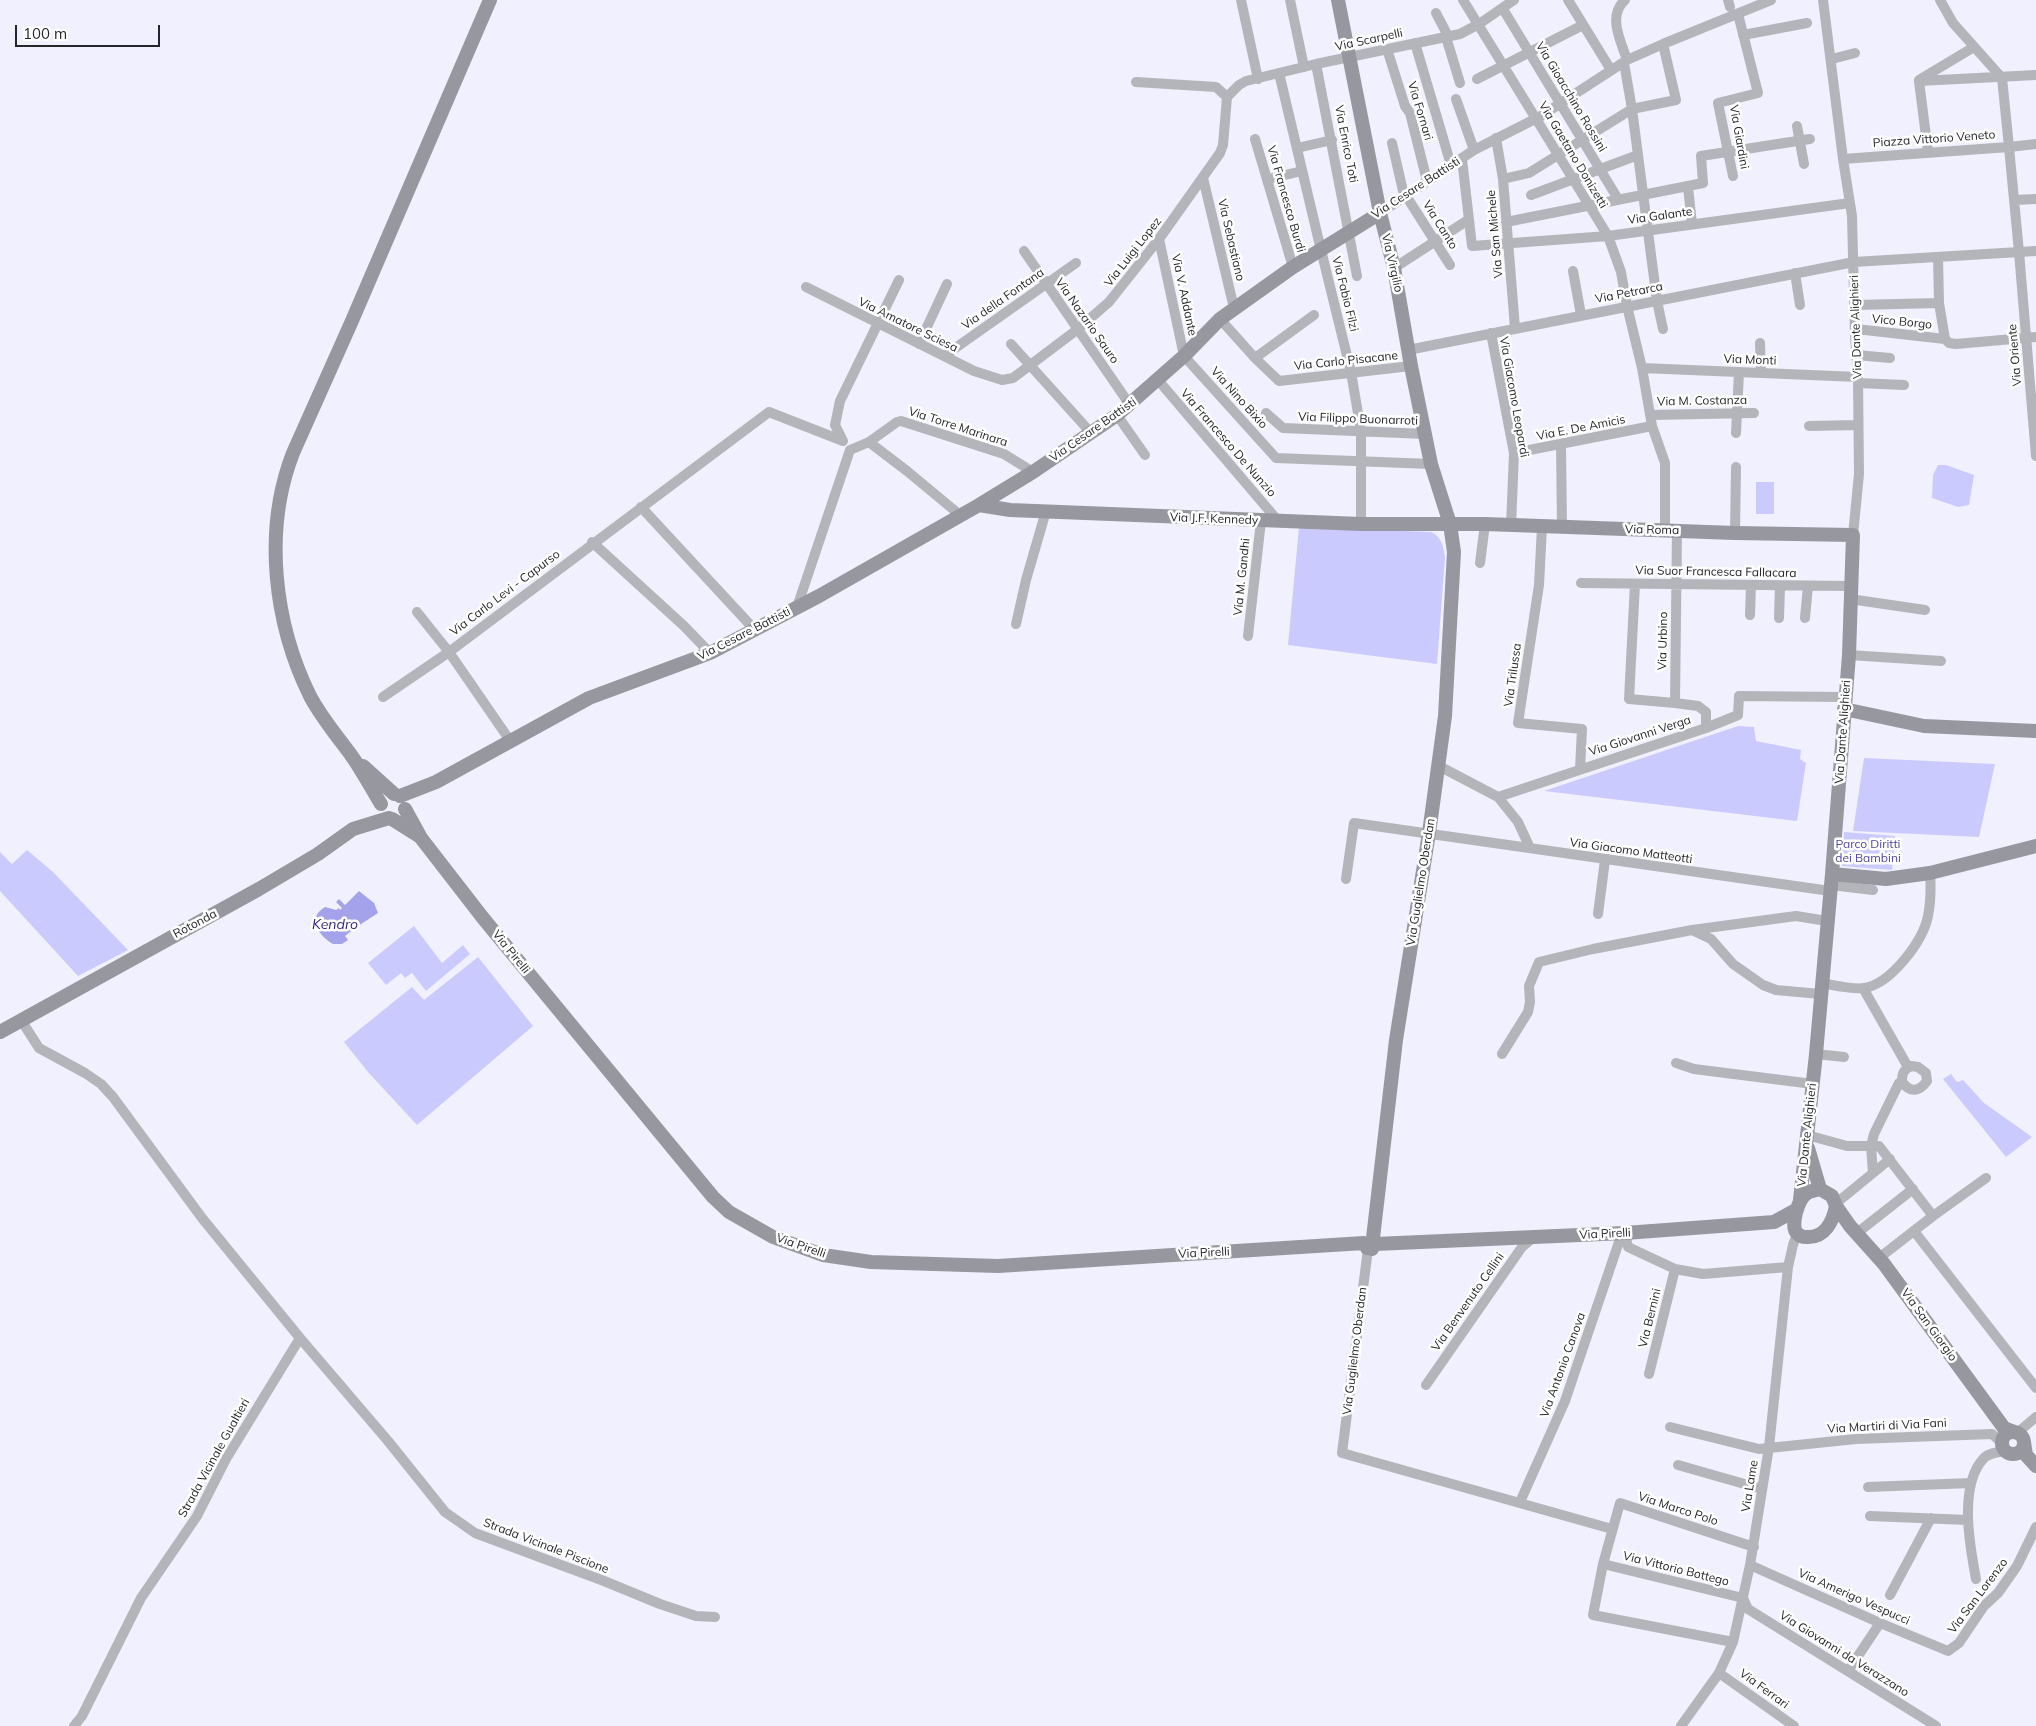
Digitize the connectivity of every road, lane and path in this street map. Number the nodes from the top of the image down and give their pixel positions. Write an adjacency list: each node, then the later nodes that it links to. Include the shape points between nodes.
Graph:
1 (490, 0): 214 (street, via 293,453 279,500 276,559 281,611 311,697)
2 (1241, 0): 37 (street)
3 (1290, 0): 31 (street)
4 (1338, 0): 26 (street, Via Virgilio)
5 (1463, 0): 16 (street, Via Gaetano Donizetti)
6 (1514, 0): 12 (street, Via Scarpelli)
7 (1568, 0): 17 (street)
8 (1771, 0): 13 (street, Via Cesare Battisti)
9 (1823, 0): 27 (street)
10 (1940, 0): 22 (street, via 1953,23)
11 (1621, 1): 28 (street, via 1616,20)
12 (1503, 9): 16 (street, Via Scarpelli); 24 (street, Via Gioacchino Rossini)
13 (1732, 10): 18 (street, Via Giardini); 21 (street, Via Cesare Battisti)
14 (1436, 14): 19 (street)
15 (1807, 22): 18 (street)
16 (1479, 24): 19 (street, Via Scarpelli, via 1460,34); 30 (street, Via Gaetano Donizetti)
17 (1583, 25): 24 (street); 32 (street)
18 (1743, 35): 60 (street, Via Giardini, via 1758,93 1718,103)
19 (1447, 36): 20 (street, Via Scarpelli); 41 (street)
20 (1415, 43): 23 (street, Via Scarpelli); 66 (street)
21 (1663, 44): 28 (street, Via Cesare Battisti); 45 (street, via 1676,100)
22 (1974, 47): 36 (street); 39 (street)
23 (1387, 49): 26 (street, Via Scarpelli); 74 (street, Via Fornari, via 1410,113)
24 (1529, 52): 30 (street); 44 (street, Via Gioacchino Rossini)
25 (1855, 53): 27 (street)
26 (1350, 57): 29 (street, Via Scarpelli); 84 (street, Via Virgilio)
27 (1832, 58): 64 (street)
28 (1626, 61): 32 (street, Via Cesare Battisti); 35 (street)
29 (1316, 64): 31 (street, Via Scarpelli); 51 (street, Via Enrico Toti)
30 (1504, 65): 38 (street); 46 (street, Via Gaetano Donizetti)
31 (1304, 66): 33 (street, Via Scarpelli)
32 (1612, 70): 35 (street); 44 (street, Via Cesare Battisti)
33 (1279, 73): 37 (street, Via Scarpelli); 57 (street, Via Fabio Filzi)
34 (2036, 75): 36 (street)
35 (1625, 77): 45 (street)
36 (2002, 78): 39 (street); 56 (street)
37 (1258, 79): 42 (street, Via Scarpelli, via 1246,81)
38 (1478, 79)
39 (1918, 80): 59 (street)
40 (1136, 82): 42 (street, via 1216,87)
41 (1460, 83)
42 (1227, 97): 70 (street, Via Luigi Lopez, via 1223,145)
43 (1456, 100): 58 (street)
44 (1560, 104): 46 (street, Via Cesare Battisti); 52 (street, Via Gioacchino Rossini)
45 (1632, 109): 52 (street); 62 (street)
46 (1537, 119): 48 (street, Via Cesare Battisti); 61 (street, Via Gaetano Donizetti)
47 (1798, 126): 53 (street)
48 (1496, 138): 58 (street, Via Cesare Battisti); 72 (street, Via San Michele)
49 (1255, 139): 71 (street, Via Francesco Burdi)
50 (1810, 139): 53 (street)
51 (1332, 140): 57 (street); 88 (street, Via Enrico Toti)
52 (1583, 140): 61 (street); 67 (street, Via Gioacchino Rossini)
53 (1799, 141): 60 (street); 65 (street)
54 (1392, 143): 77 (street, Via Canto)
55 (2036, 144): 56 (street)
56 (2009, 147): 59 (street, Piazza Vittorio Veneto); 81 (street, Piazza Vittorio Veneto)
57 (1297, 148): 68 (street, Via Fabio Filzi)
58 (1474, 150): 63 (street, Via Cesare Battisti)
59 (1928, 152): 64 (street, Piazza Vittorio Veneto)
60 (1728, 153): 69 (street, Via Giardini); 75 (street, via 1701,156 1703,183)
61 (1558, 155): 72 (street, via 1529,173); 73 (street, Via Gaetano Donizetti)
62 (1638, 156): 67 (street); 78 (street)
63 (1462, 159): 66 (street, Via Cesare Battisti); 85 (street)
64 (1843, 159): 82 (street)
65 (1804, 164)
66 (1451, 165): 74 (street, Via Cesare Battisti)
67 (1601, 170): 73 (street); 79 (street, Via Gioacchino Rossini)
68 (1302, 171): 71 (street); 94 (street, Via Fabio Filzi)
69 (1733, 176)
70 (1203, 178): 91 (street, Via Luigi Lopez); 116 (street, Via Sebastiano)
71 (1268, 179): 102 (street, Via Francesco Burdi)
72 (1503, 179): 86 (street, Via San Michele)
73 (1574, 180): 76 (street); 83 (street, Via Gaetano Donizetti)
74 (1427, 181): 77 (street, Via Cesare Battisti)
75 (1688, 186): 78 (street); 87 (street)
76 (1532, 194)
77 (1406, 195): 84 (street, Via Cesare Battisti); 92 (street, Via Canto)
78 (1643, 195): 79 (street); 89 (street)
79 (1618, 199): 83 (street)
80 (2036, 199): 81 (street)
81 (2015, 200): 97 (street, Piazza Vittorio Veneto)
82 (1850, 203): 87 (street, Via Galante); 99 (street)
83 (1588, 204): 86 (street); 90 (street, Via Gaetano Donizetti)
84 (1380, 213): 88 (street, Via Cesare Battisti); 103 (street, Via Virgilio)
85 (1468, 220): 92 (street); 93 (street, Via Galante, via 1472,246)
86 (1506, 222): 93 (street, Via San Michele)
87 (1692, 224): 89 (street, Via Galante)
88 (1350, 230): 94 (street, Via Cesare Battisti); 106 (street, Via Enrico Toti)
89 (1648, 231): 90 (street, Via Galante); 111 (street)
90 (1608, 236): 93 (street, Via Galante); 115 (street, Via Gaetano Donizetti, via 1621,272)
91 (1159, 240): 122 (street, Via Luigi Lopez, via 1109,302); 134 (street, Via V. Addante)
92 (1435, 241): 101 (street, Via Canto); 103 (street)
93 (1509, 243): 121 (street, Via San Michele)
94 (1321, 250): 102 (street, Via Cesare Battisti); 140 (street, Via Fabio Filzi)
95 (1024, 251): 108 (street, Via Nazario Sauro)
96 (2036, 251): 97 (street)
97 (2019, 252): 98 (street); 126 (street, Via Oriente)
98 (1938, 257): 99 (street); 112 (street)
99 (1854, 262): 105 (street, Via Petrarca); 114 (street, Via Dante Alighieri)
100 (1076, 263): 108 (street, Via della Fontana)
101 (1450, 265)
102 (1292, 267): 116 (street, Via Cesare Battisti)
103 (1394, 268): 131 (street, Via Virgilio)
104 (1573, 270): 118 (street)
105 (1795, 273): 111 (street, Via Petrarca); 113 (street)
106 (1357, 276)
107 (899, 280): 120 (street)
108 (1046, 283): 122 (street, Via Nazario Sauro); 133 (street, Via della Fontana)
109 (947, 284): 129 (street)
110 (806, 288): 120 (street, Via Amatore Sciesa)
111 (1657, 301): 115 (street, Via Petrarca); 123 (street)
112 (1940, 302): 114 (street); 127 (street)
113 (1800, 305)
114 (1856, 305): 124 (street, Via Dante Alighieri)
115 (1627, 306): 118 (street, Via Petrarca); 139 (street)
116 (1234, 308): 119 (street, Via Cesare Battisti)
117 (1314, 315): 135 (street)
118 (1581, 315): 121 (street, Via Petrarca)
119 (1220, 319): 134 (street, Via Cesare Battisti); 135 (street, Via Carlo Pisacane)
120 (878, 324): 129 (street, Via Amatore Sciesa); 160 (street, via 840,401 835,425)
121 (1515, 328): 125 (street, Via Petrarca)
122 (1078, 329): 137 (street, Via Luigi Lopez); 147 (street, Via Nazario Sauro)
123 (1663, 329)
124 (1856, 329): 127 (street, Vico Borgo); 132 (street, Via Dante Alighieri)
125 (1490, 333): 131 (street, Via Petrarca); 164 (street, Via Giacomo Leopardi)
126 (2031, 337): 127 (street, Vico Borgo, via 1956,344); 166 (street, Via Oriente)
127 (1944, 339)
128 (1760, 343): 142 (street)
129 (919, 344): 133 (street, Via Amatore Sciesa)
130 (1011, 344): 137 (street)
131 (1408, 350): 138 (street, Via Virgilio)
132 (1856, 355): 136 (street); 145 (street, Via Dante Alighieri)
133 (944, 356): 143 (street, Via Amatore Sciesa)
134 (1184, 356): 144 (street, Via Cesare Battisti); 167 (street, Via Nino Bixio, via 1276,458)
135 (1256, 358): 140 (street, Via Carlo Pisacane, via 1280,381)
136 (1890, 358)
137 (1030, 366): 143 (street, Via Luigi Lopez, via 1014,378); 158 (street)
138 (1411, 366): 140 (street, Via Carlo Pisacane); 159 (street, Via Virgilio)
139 (1642, 368): 141 (street, Via Monti); 152 (street)
140 (1352, 372): 156 (street, Via Fabio Filzi)
141 (1739, 372): 142 (street, Via Monti); 149 (street)
142 (1761, 372): 145 (street, Via Monti)
143 (1002, 380)
144 (1158, 380): 147 (street, Via Cesare Battisti); 176 (street, Via Francesco De Nunzio)
145 (1858, 380): 146 (street, Via Monti); 153 (street, Via Dante Alighieri)
146 (1904, 385)
147 (1130, 405): 151 (street, Via Cesare Battisti)
148 (1266, 412): 156 (street, Via Filippo Buonarroti, via 1283,428)
149 (1737, 413): 150 (street, Via M. Costanza); 152 (street, Via M. Costanza); 157 (street)
150 (1754, 413)
151 (1117, 415): 158 (street, Via Cesare Battisti); 165 (street)
152 (1650, 415): 154 (street)
153 (1858, 425): 155 (street); 185 (street, Via Dante Alighieri, via 1859,474)
154 (1652, 426): 162 (street, Via E. De Amicis); 183 (street, via 1665,463)
155 (1809, 426)
156 (1361, 431): 159 (street, Via Filippo Buonarroti); 167 (street, Via Fabio Filzi)
157 (1736, 433)
158 (1092, 434): 170 (street, Via Cesare Battisti)
159 (1425, 434): 168 (street, Via Virgilio)
160 (843, 440): 163 (street); 172 (street, Via Carlo Levi - Capurso, via 769,412)
161 (869, 442): 163 (street, Via Torre Marinara); 170 (street, Via Torre Marinara, via 901,421 1004,454); 174 (street)
162 (1560, 444): 164 (street, Via E. De Amicis); 182 (street)
163 (850, 450): 195 (street)
164 (1514, 453): 180 (street, Via Giacomo Leopardi)
165 (1146, 454)
166 (2036, 456)
167 (1361, 461): 168 (street); 177 (street, Via Fabio Filzi)
168 (1431, 464): 178 (street, Via Virgilio)
169 (1736, 467): 184 (street)
170 (1033, 472): 171 (street, Via Cesare Battisti)
171 (979, 505): 173 (street, Via J.F. Kennedy); 174 (street, Via Cesare Battisti)
172 (642, 507): 186 (street, Via Carlo Levi - Capurso); 202 (street)
173 (1046, 511): 175 (street, Via J.F. Kennedy); 201 (street)
174 (960, 515): 195 (street, Via Cesare Battisti)
175 (1261, 521): 176 (street, Via J.F. Kennedy); 203 (street, Via M. Gandhi)
176 (1280, 522): 177 (street, Via J.F. Kennedy)
177 (1361, 524): 178 (street, Via J.F. Kennedy)
178 (1450, 524): 179 (street, Via Roma); 215 (street, Via Guglielmo Oberdan, via 1454,552 1445,716)
179 (1485, 524): 180 (street, Via Roma); 187 (street)
180 (1511, 526): 181 (street, Via Roma)
181 (1542, 527): 182 (street, Via Roma); 216 (street, Via Trilussa, via 1539,585 1518,723 1582,729)
182 (1562, 528): 183 (street, Via Roma)
183 (1671, 530): 184 (street, Via Roma); 189 (street, Via Urbino)
184 (1735, 534): 185 (street, Via Roma)
185 (1853, 535): 194 (street, Via Dante Alighieri)
186 (592, 542): 204 (street, Via Carlo Levi - Capurso); 205 (street)
187 (1480, 563)
188 (1580, 583): 190 (street, Via Suor Francesca Fallacara)
189 (1676, 583): 190 (street, Via Suor Francesca Fallacara); 191 (street, Via Suor Francesca Fallacara); 209 (street, Via Urbino)
190 (1635, 584): 209 (street, via 1629,699)
191 (1751, 585): 192 (street, Via Suor Francesca Fallacara); 198 (street)
192 (1780, 586): 193 (street, Via Suor Francesca Fallacara); 199 (street)
193 (1808, 586): 194 (street, Via Suor Francesca Fallacara); 200 (street)
194 (1850, 592): 196 (street, Via Suor Francesca Fallacara); 206 (street, Via Dante Alighieri)
195 (797, 607): 202 (street, Via Cesare Battisti)
196 (1925, 610)
197 (417, 612): 204 (street)
198 (1750, 615)
199 (1779, 618)
200 (1805, 618)
201 (1016, 624)
202 (754, 629): 205 (street, Via Cesare Battisti)
203 (1248, 636)
204 (449, 652): 208 (street, Via Carlo Levi - Capurso); 213 (street)
205 (710, 653): 213 (street, Via Cesare Battisti, via 589,698)
206 (1849, 655): 207 (street); 210 (street, Via Dante Alighieri)
207 (1941, 660)
208 (383, 696)
209 (1675, 703): 211 (street, via 1698,706 1706,712)
210 (1844, 703): 211 (street, Via Giovanni Verga, via 1739,696 1738,715); 212 (street, via 1924,726); 229 (street, Via Dante Alighieri)
211 (1706, 728): 216 (street, Via Giovanni Verga)
212 (2036, 731)
213 (511, 742): 218 (street, Via Cesare Battisti)
214 (353, 757): 218 (street, Via Pirelli); 219 (street)
215 (1437, 765): 217 (street); 222 (street, Via Guglielmo Oberdan)
216 (1580, 769): 217 (street, Via Giovanni Verga)
217 (1498, 798): 225 (street, via 1518,822)
218 (401, 801): 219 (street, via 388,795); 220 (street, via 398,818); 223 (street, Via Pirelli)
219 (381, 804): 220 (street, via 382,811); 221 (street)
220 (390, 818): 221 (street, Rotonda); 223 (street, Via Pirelli)
221 (353, 829): 236 (street, Rotonda, via 259,890)
222 (1429, 833): 225 (street, Via Giacomo Matteotti); 228 (street, Via Giacomo Matteotti, via 1354,823); 262 (street, Via Guglielmo Oberdan, via 1396,1040)
223 (421, 838): 262 (street, Via Pirelli, via 482,918 713,1198 729,1212 774,1237 823,1255 871,1262 998,1266)
224 (2036, 846): 227 (street)
225 (1530, 848): 226 (street, Via Giacomo Matteotti)
226 (1605, 860): 229 (street, Via Giacomo Matteotti); 231 (street)
227 (1930, 873): 229 (street); 235 (street, via 1928,917 1920,937 1895,969)
228 (1346, 879)
229 (1831, 883): 230 (street, Via Giacomo Matteotti); 232 (street, Via Dante Alighieri)
230 (1873, 890)
231 (1598, 914)
232 (1827, 921): 233 (street, via 1796,916); 234 (street, Via Dante Alighieri)
233 (1692, 930): 234 (street, via 1711,939 1734,964 1763,985 1776,990); 238 (street, via 1539,962 1529,986 1528,1012)
234 (1821, 988): 235 (street); 239 (street, Via Dante Alighieri)
235 (1863, 988): 242 (street)
236 (21, 1020): 237 (street, Rotonda); 266 (street, via 39,1048 85,1073 113,1097 202,1218)
237 (0, 1032)
238 (1502, 1054)
239 (1816, 1054): 240 (street); 244 (street, Via Dante Alighieri)
240 (1844, 1056)
241 (1676, 1063): 244 (street)
242 (1908, 1067): 243 (street, via 1902,1075); 243 (street, via 1915,1066 1924,1071 1927,1082 1916,1090 1907,1088)
243 (1902, 1082): 246 (street, via 1890,1100)
244 (1812, 1084): 245 (street, Via Dante Alighieri)
245 (1807, 1138): 246 (street, via 1847,1146); 250 (street); 252 (street, Via Dante Alighieri)
246 (1871, 1146): 247 (street, via 1879,1146); 248 (street)
247 (1890, 1159): 248 (street); 251 (street)
248 (1873, 1173): 253 (street)
249 (1986, 1178): 254 (street)
250 (1820, 1188): 252 (street, via 1806,1193); 253 (street, via 1832,1196)
251 (1913, 1189): 254 (street); 257 (street)
252 (1798, 1205): 255 (street, Via Pirelli); 258 (street)
253 (1836, 1206): 256 (street); 257 (street, Via San Giorgio)
254 (1933, 1216): 259 (street)
255 (1774, 1222): 258 (street, Via Pirelli); 260 (street, Via Pirelli)
256 (1828, 1228): 257 (street); 258 (street, via 1814,1237 1804,1237)
257 (1854, 1230): 263 (street, Via San Giorgio)
258 (1796, 1232): 264 (street, Via Lame)
259 (1914, 1232): 263 (street); 269 (street)
260 (1623, 1233): 261 (street, Via Pirelli); 265 (street, via 1628,1247); 279 (street, Via Antonio Canova, via 1565,1401)
261 (1534, 1237): 262 (street, Via Pirelli); 268 (street, Via Benvenuto Cellini, via 1522,1247)
262 (1370, 1244): 279 (street, Via Guglielmo Oberdan, via 1342,1453)
263 (1879, 1258): 272 (street, Via San Giorgio)
264 (1788, 1267): 265 (street, via 1703,1274); 273 (street, Via Lame)
265 (1675, 1269): 267 (street, Via Bernini)
266 (300, 1338): 291 (street, Strada Vicinale Piscione, via 445,1512 475,1533 660,1604 696,1616); 297 (street, Strada Vicinale Gualtieri, via 226,1459 196,1516 141,1598)
267 (1649, 1374)
268 (1426, 1385)
269 (2036, 1388)
270 (2036, 1417): 272 (street)
271 (1670, 1427): 273 (street, Via Martiri di Via Fani, via 1759,1449)
272 (2012, 1443): 273 (street, Via Martiri di Via Fani, via 1992,1434 1856,1439); 275 (street, Via San Giorgio); 276 (street, via 1984,1457)
273 (1769, 1447): 278 (street, Via Lame)
274 (1678, 1465): 278 (street)
275 (2036, 1466)
276 (1971, 1483): 277 (street); 282 (street)
277 (1868, 1487)
278 (1762, 1489): 285 (street, Via Lame)
279 (1520, 1502): 284 (street)
280 (1870, 1516): 281 (street)
281 (1931, 1518): 282 (street); 289 (street)
282 (1968, 1520): 288 (street)
283 (2036, 1527): 294 (street, Via San Lorenzo, via 2017,1566 1998,1593 1984,1606 1959,1643)
284 (1612, 1529): 285 (street, Via Marco Polo, via 1620,1502); 286 (street, Via Marco Polo)
285 (1754, 1547): 287 (street, Via Lame)
286 (1603, 1564): 290 (street, Via Vittorio Bottego); 293 (street, Via Marco Polo, via 1593,1615)
287 (1750, 1565): 290 (street, Via Lame); 292 (street, Via Amerigo Vespucci)
288 (1976, 1579)
289 (1890, 1595)
290 (1743, 1598): 293 (street, Via Lame); 295 (street, Via Giovanni da Verazzano, via 1748,1609)
291 (715, 1617)
292 (1880, 1623): 294 (street, Via Amerigo Vespucci); 295 (street)
293 (1733, 1642): 296 (street, Via Lame)
294 (1948, 1651)
295 (1848, 1671): 300 (street, Via Giovanni da Verazzano)
296 (1720, 1673): 298 (street, Via Lame); 299 (street, Via Ferrari)
297 (74, 1726)
298 (1681, 1726)
299 (1794, 1726)
300 (1936, 1726)

